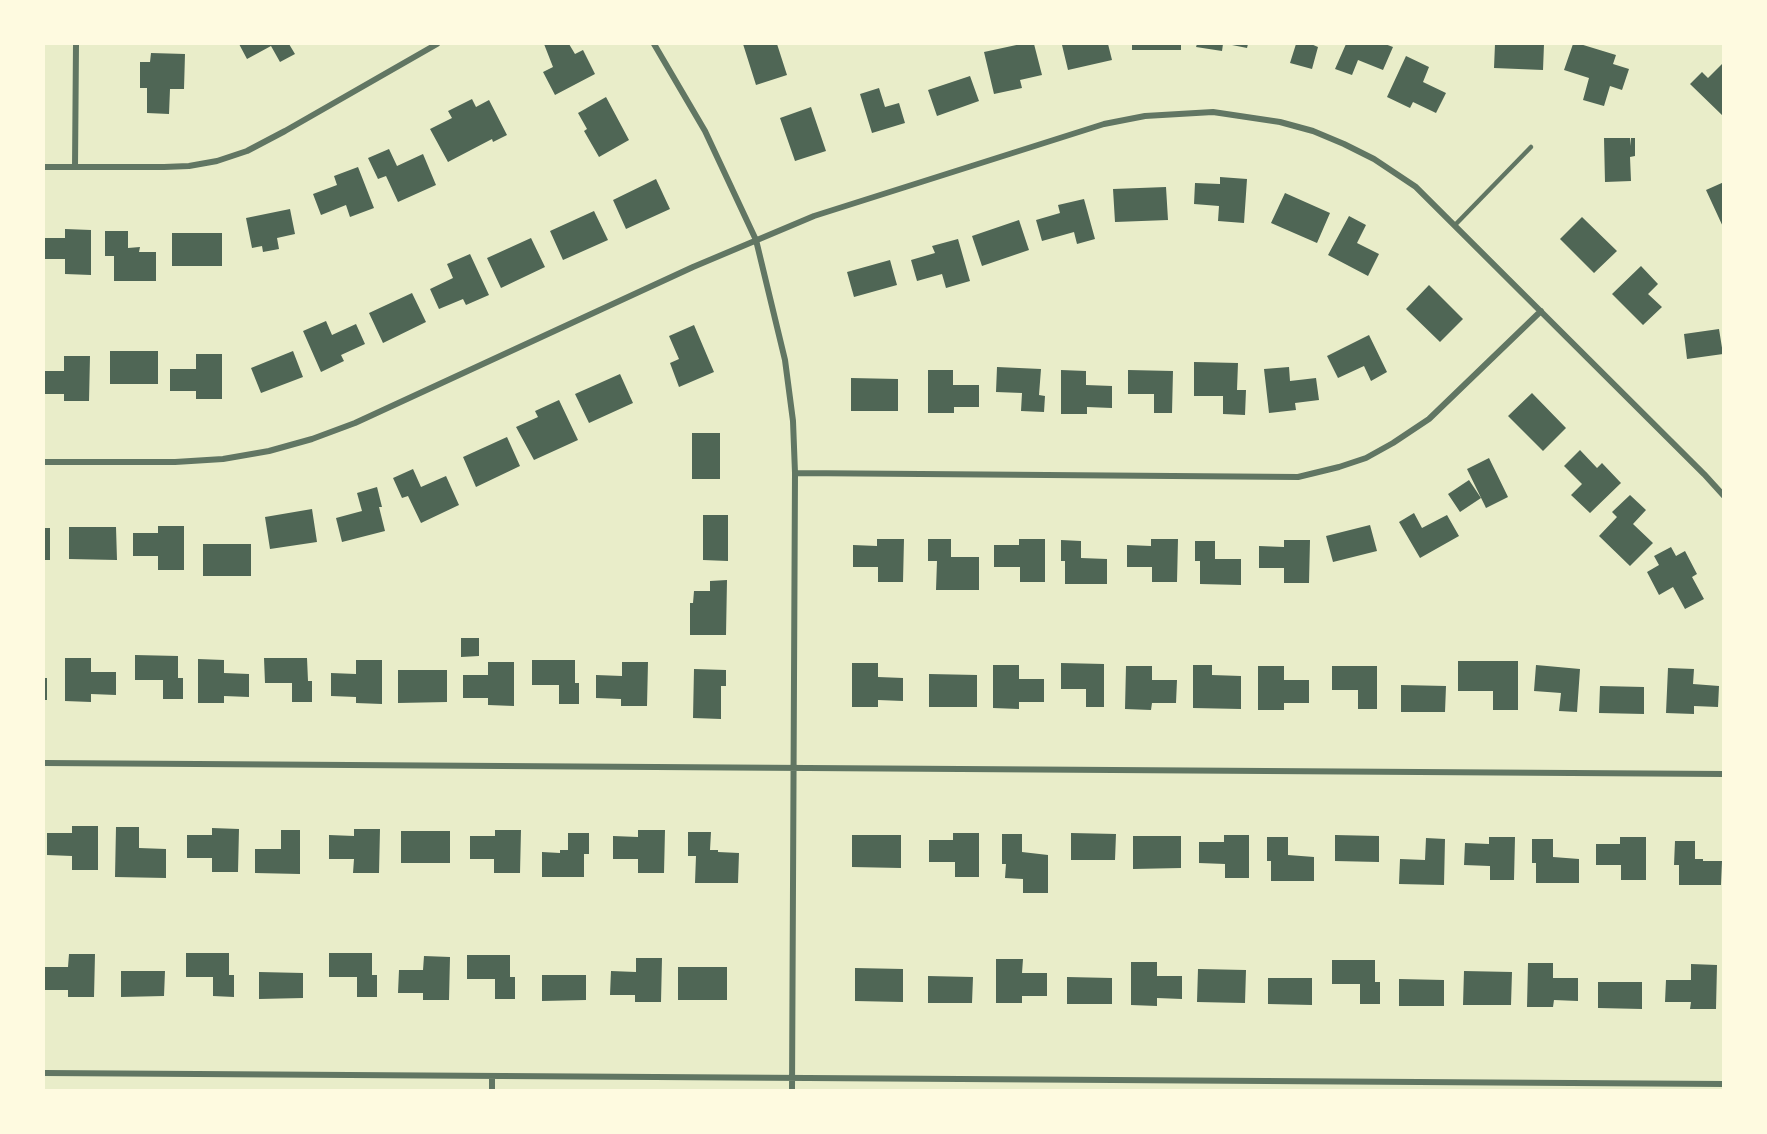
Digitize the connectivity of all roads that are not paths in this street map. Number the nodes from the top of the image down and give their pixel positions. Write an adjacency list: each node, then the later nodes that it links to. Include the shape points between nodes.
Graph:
1 (76, 44): 6 (street)
2 (437, 44): 6 (street, via 285,132 237,154 189,166)
3 (654, 44): 8 (street, via 705,131)
4 (1531, 147): 7 (lane)
5 (44, 167): 6 (street)
6 (75, 167)
7 (1455, 225): 8 (street, via 1416,187 1344,144 1280,122 1186,112 1104,124 813,216); 9 (street)
8 (756, 240): 10 (street, via 312,439 223,459); 11 (street, via 785,360)
9 (1541, 310): 11 (street, via 1429,419 1366,458 1298,477); 12 (street)
10 (44, 462)
11 (795, 473): 14 (street)
12 (1724, 496)
13 (44, 763): 14 (street)
14 (793, 768): 15 (street); 18 (street)
15 (1724, 774)
16 (44, 1072): 17 (street)
17 (492, 1076): 18 (street); 20 (street)
18 (792, 1078): 19 (street); 21 (street)
19 (1724, 1084)
20 (492, 1090)
21 (792, 1090)

